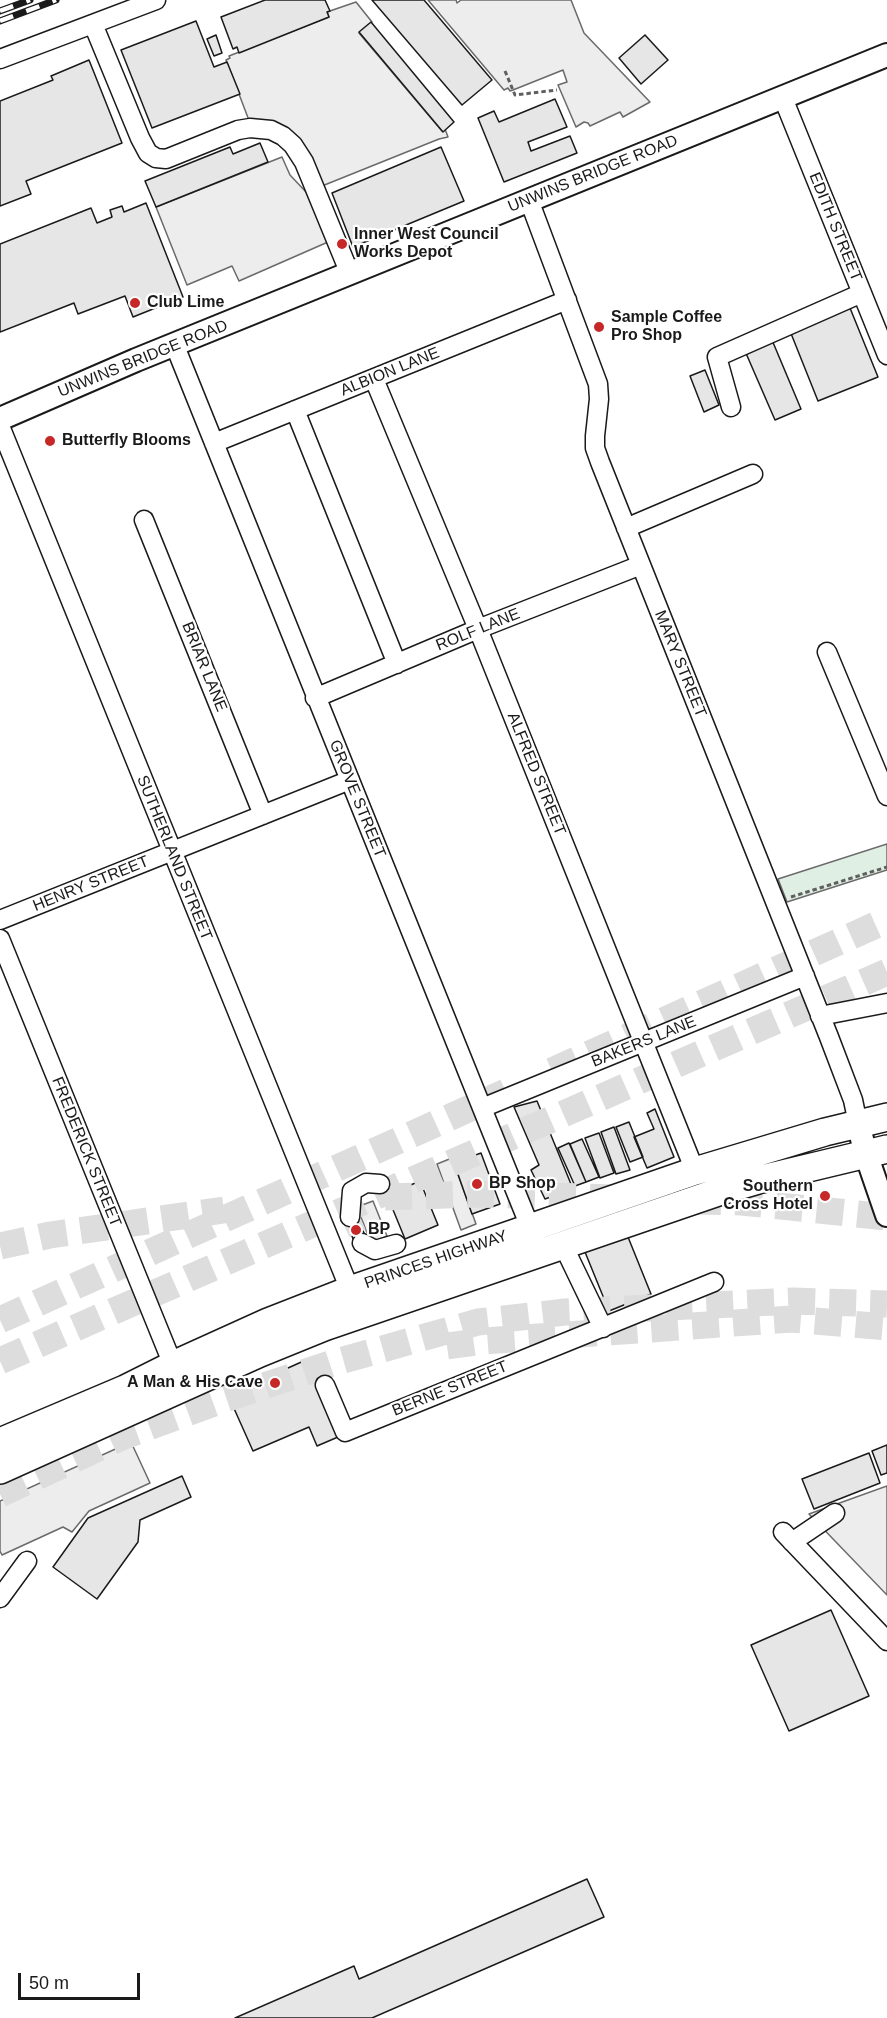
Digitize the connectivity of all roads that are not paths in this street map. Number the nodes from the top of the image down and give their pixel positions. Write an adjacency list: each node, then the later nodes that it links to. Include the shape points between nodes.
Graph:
1 (156, 0): 2 (street)
2 (93, 24): 4 (street); 7 (street, via 148,153 166,159 250,128 271,130 283,136 304,162)
3 (887, 55): 5 (main road, UNWINS BRIDGE ROAD)
4 (0, 59)
5 (783, 98): 6 (main road, UNWINS BRIDGE ROAD); 8 (street, EDITH STREET)
6 (529, 200): 7 (main road, UNWINS BRIDGE ROAD); 9 (street, MARY STREET)
7 (350, 274): 10 (main road, UNWINS BRIDGE ROAD)
8 (862, 293): 11 (street, EDITH STREET); 13 (street, via 717,357)
9 (567, 300): 12 (street, ALBION LANE); 20 (street, MARY STREET, via 598,384 595,448)
10 (174, 345): 15 (main road, UNWINS BRIDGE ROAD); 17 (street, GROVE STREET)
11 (887, 355)
12 (374, 379): 14 (street, ALBION LANE); 22 (street, ALFRED STREET)
13 (731, 407)
14 (294, 410): 17 (street, ALBION LANE); 24 (street)
15 (0, 418)
16 (0, 426): 29 (street, SUTHERLAND STREET)
17 (214, 443): 25 (street, GROVE STREET)
18 (753, 474): 20 (street)
19 (144, 520): 28 (street, BRIAR LANE)
20 (626, 528): 21 (street, MARY STREET)
21 (641, 565): 22 (street, ROLF LANE); 32 (street, MARY STREET)
22 (478, 629): 24 (street, ROLF LANE); 35 (street, ALFRED STREET)
23 (826, 652): 27 (street)
24 (397, 664): 25 (street, ROLF LANE)
25 (315, 698): 26 (street, GROVE STREET)
26 (350, 780): 28 (street, HENRY STREET); 36 (street, GROVE STREET)
27 (887, 796)
28 (263, 815): 29 (street, HENRY STREET)
29 (171, 852): 30 (street, HENRY STREET); 49 (street, SUTHERLAND STREET)
30 (0, 920)
31 (0, 939): 51 (street, FREDERICK STREET)
32 (805, 976): 34 (street, MARY STREET); 35 (street, BAKERS LANE)
33 (887, 1003): 34 (street)
34 (820, 1016): 38 (street, MARY STREET, via 853,1100)
35 (642, 1042): 36 (street, BAKERS LANE); 40 (street, ALFRED STREET)
36 (482, 1108): 44 (street, GROVE STREET)
37 (887, 1117): 38 (highway, PRINCES HIGHWAY)
38 (858, 1124): 39 (main road); 40 (highway, PRINCES HIGHWAY)
39 (877, 1152): 42 (main road); 47 (highway, PRINCES HIGHWAY, via 724,1190)
40 (695, 1171): 44 (highway, PRINCES HIGHWAY)
41 (380, 1184): 43 (street, via 366,1182 352,1191)
42 (887, 1215)
43 (350, 1217)
44 (530, 1227): 47 (street, GROVE STREET); 49 (highway, PRINCES HIGHWAY)
45 (362, 1243): 46 (street, via 375,1250)
46 (396, 1244)
47 (551, 1249): 50 (street); 54 (highway, PRINCES HIGHWAY, via 324,1327)
48 (714, 1282): 50 (street, BERNE STREET)
49 (350, 1290): 51 (highway, PRINCES HIGHWAY)
50 (603, 1328): 52 (street, BERNE STREET, via 345,1432)
51 (173, 1365): 53 (highway, PRINCES HIGHWAY)
52 (325, 1385)
53 (0, 1442)
54 (0, 1470)
55 (835, 1513): 58 (street, via 788,1537)
56 (27, 1561): 57 (street)
57 (0, 1598)
58 (887, 1641)

